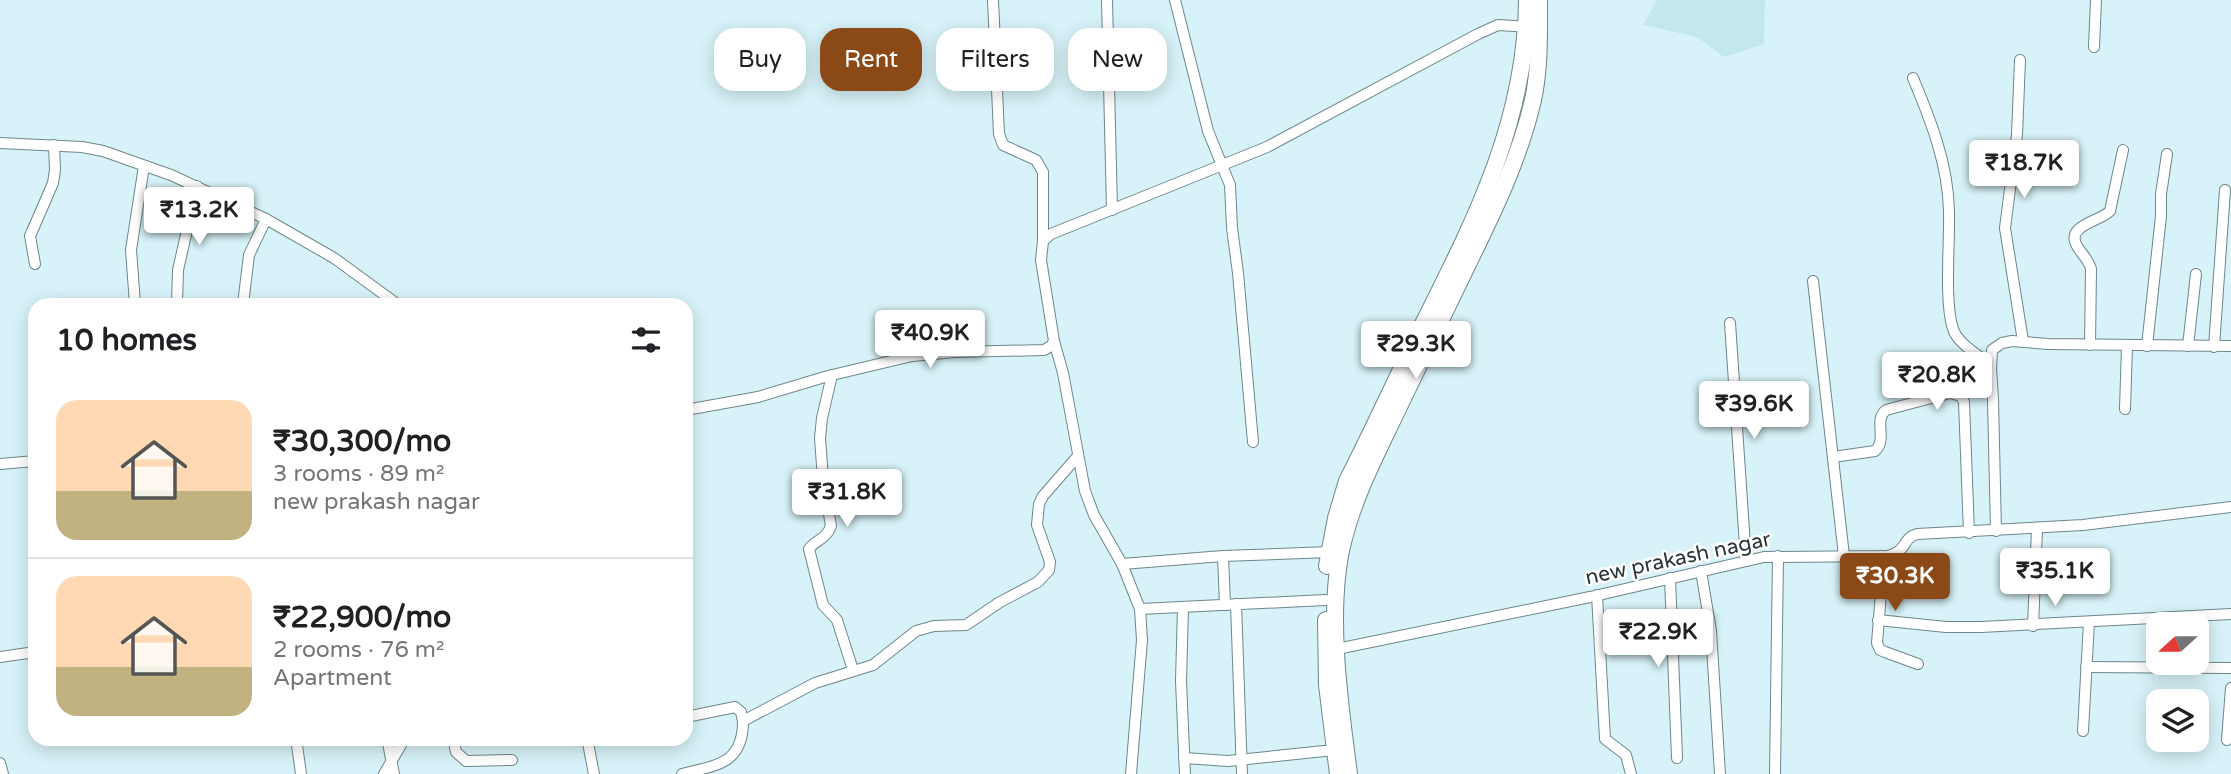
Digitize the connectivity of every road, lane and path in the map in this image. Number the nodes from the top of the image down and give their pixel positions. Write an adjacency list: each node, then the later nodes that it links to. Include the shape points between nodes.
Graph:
1 (993, 0): 22 (street, via 999,134 1003,145 1035,160 1043,172)
2 (1107, 0): 19 (street)
3 (1175, 0): 16 (street, via 1197,93)
4 (1527, 0): 7 (main road)
5 (1539, 0): 7 (main road)
6 (2095, 0): 8 (street)
7 (1533, 28): 16 (street, via 1498,25 1278,142); 52 (main road, via 1494,169 1347,481); 70 (main road, via 1534,96 1510,172 1354,505 1338,564)
8 (2094, 47)
9 (2020, 60): 32 (street, via 2005,228)
10 (1913, 78): 39 (street, via 1935,131 1946,178 1952,324 1958,338)
11 (0, 143): 12 (street)
12 (54, 145): 15 (street, via 90,148); 23 (street, via 53,183 30,236)
13 (2123, 150): 33 (street, via 2110,211 2079,228 2074,237 2091,269)
14 (2167, 154): 35 (street)
15 (144, 166): 17 (street); 26 (street, via 131,250)
16 (1222, 166): 19 (street); 43 (street, via 1230,185)
17 (197, 186): 20 (street); 27 (street, via 178,270)
18 (2225, 190): 21 (street)
19 (1112, 210): 22 (street, via 1058,230)
20 (266, 219): 28 (street, via 249,255); 29 (street, via 334,258)
21 (2226, 233): 38 (street)
22 (1043, 241): 31 (street, via 1042,270)
23 (35, 264)
24 (2196, 274): 36 (street)
25 (1813, 281): 45 (street)
26 (135, 298)
27 (177, 298)
28 (244, 298)
29 (389, 298)
30 (1730, 323): 57 (street)
31 (1054, 341): 40 (street, via 1036,351 931,354); 44 (street)
32 (2023, 341): 33 (street); 39 (street, via 2001,343 1993,350)
33 (2090, 345): 34 (street)
34 (2127, 346): 35 (street); 42 (street)
35 (2147, 346): 36 (street)
36 (2188, 346): 38 (street)
37 (2231, 346): 38 (street)
38 (2214, 347)
39 (1991, 366): 50 (street)
40 (832, 375): 41 (street, via 758,397); 76 (street, via 820,438 831,526 821,541 811,545 809,554 823,605 837,620)
41 (693, 409)
42 (2124, 409)
43 (1253, 442)
44 (1077, 457): 58 (street, via 1089,505); 76 (street, via 1039,504 1037,525 1050,562 1045,577 966,625 916,631 881,660)
45 (1833, 457): 51 (street, via 1875,451 1881,442 1881,414 1886,410 1950,393 1961,396); 55 (street)
46 (28, 462): 47 (street)
47 (0, 464)
48 (2231, 507): 49 (street)
49 (2037, 529): 50 (street); 69 (street)
50 (1996, 531): 51 (street)
51 (1969, 533): 56 (street, via 1917,534 1898,553)
52 (1330, 552): 53 (street); 62 (main road)
53 (1223, 556): 58 (street); 63 (street)
54 (1777, 556): 55 (street, new prakash nagar); 57 (street, new prakash nagar); 107 (street)
55 (1844, 556): 56 (street, new prakash nagar)
56 (1881, 556): 67 (street)
57 (1746, 561): 59 (street, new prakash nagar)
58 (1122, 565): 65 (street)
59 (1700, 571): 60 (street, new prakash nagar); 106 (street, via 1711,631)
60 (1670, 578): 61 (street, new prakash nagar); 89 (street)
61 (1597, 595): 70 (street, new prakash nagar); 105 (street, via 1605,739 1626,755)
62 (1325, 600): 63 (street); 87 (main road)
63 (1230, 605): 64 (street); 91 (street)
64 (1183, 607): 65 (street); 88 (street)
65 (1140, 609): 100 (street, via 1142,640)
66 (2231, 614): 68 (street)
67 (1878, 621): 69 (street, via 1946,628); 73 (street, via 1880,650)
68 (2089, 622): 69 (street); 74 (street)
69 (2033, 626)
70 (1337, 649): 104 (main road)
71 (28, 653): 72 (street)
72 (0, 657)
73 (1918, 664)
74 (2086, 667): 75 (street); 80 (street)
75 (2231, 668)
76 (853, 670): 79 (street, via 815,683)
77 (2231, 688): 81 (street)
78 (693, 716): 79 (street, via 735,707)
79 (743, 721): 99 (street, via 741,742 730,759)
80 (2083, 731)
81 (2227, 740)
82 (297, 746): 95 (street)
83 (388, 746): 92 (street)
84 (400, 746): 92 (street)
85 (455, 746): 90 (street, via 466,761)
86 (589, 746): 98 (street)
87 (1334, 750): 91 (street); 103 (main road)
88 (1184, 758): 91 (street); 101 (street)
89 (1677, 758)
90 (512, 760)
91 (1241, 760): 102 (street)
92 (391, 762): 96 (street); 97 (street)
93 (0, 763): 94 (street)
94 (3, 774)
95 (301, 774)
96 (384, 774)
97 (394, 774)
98 (594, 774)
99 (682, 774)
100 (1131, 774)
101 (1185, 774)
102 (1242, 774)
103 (1338, 774)
104 (1349, 774)
105 (1631, 774)
106 (1720, 774)
107 (1775, 774)

